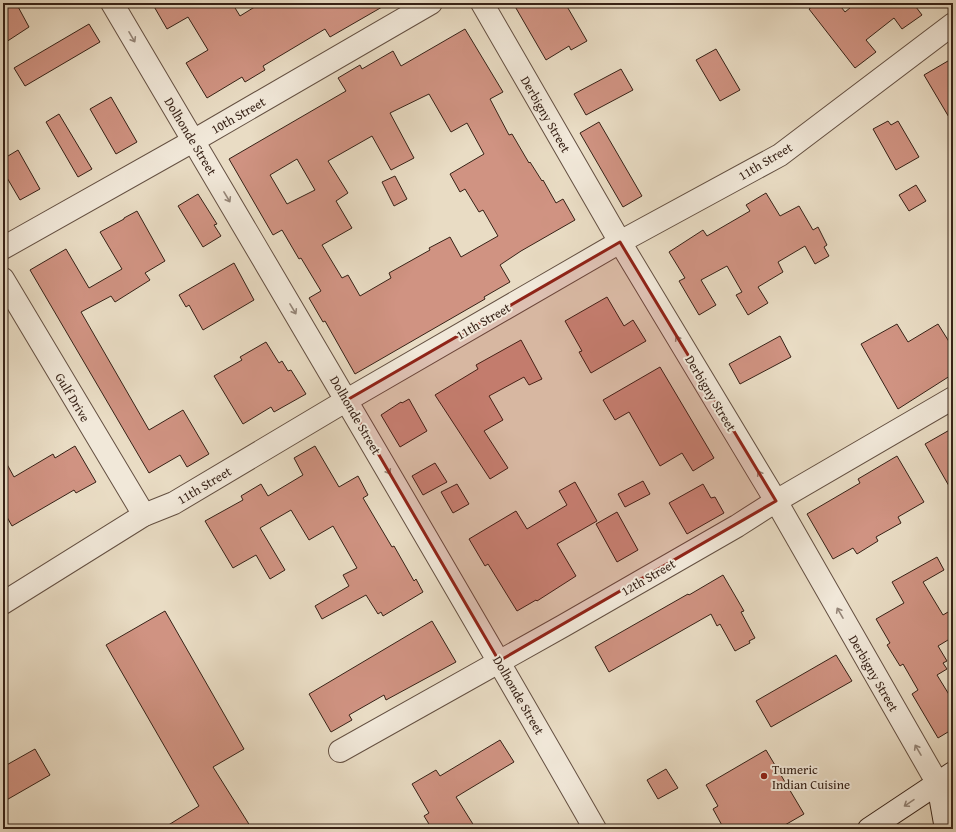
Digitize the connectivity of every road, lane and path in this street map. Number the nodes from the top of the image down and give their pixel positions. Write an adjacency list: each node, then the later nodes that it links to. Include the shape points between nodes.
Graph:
1 (112, 3): 5 (street, Dolhonde Street, one-way to 5)
2 (431, 3): 5 (street, 10th Street)
3 (482, 3): 6 (street, Derbigny Street)
4 (953, 24): 6 (street, 11th Street, via 780,155)
5 (193, 141): 7 (street, 10th Street); 10 (street, Dolhonde Street, one-way to 10)
6 (620, 242): 10 (street, 11th Street); 11 (street, Derbigny Street, one-way to 6)
7 (3, 248)
8 (3, 279): 12 (street, Gulf Drive)
9 (953, 398): 11 (street, 12th Street)
10 (347, 400): 12 (street, 11th Street, via 174,503); 14 (street, Dolhonde Street, one-way to 14)
11 (776, 501): 14 (street, 12th Street, via 737,526); 16 (street, Derbigny Street, one-way to 11)
12 (144, 515): 13 (street, 11th Street)
13 (3, 604)
14 (499, 661): 15 (street, 12th Street); 17 (street, Dolhonde Street)
15 (340, 751)
16 (945, 779): 18 (street, one-way to 18); 19 (street, Derbigny Street)
17 (595, 829)
18 (869, 829)
19 (946, 829)

